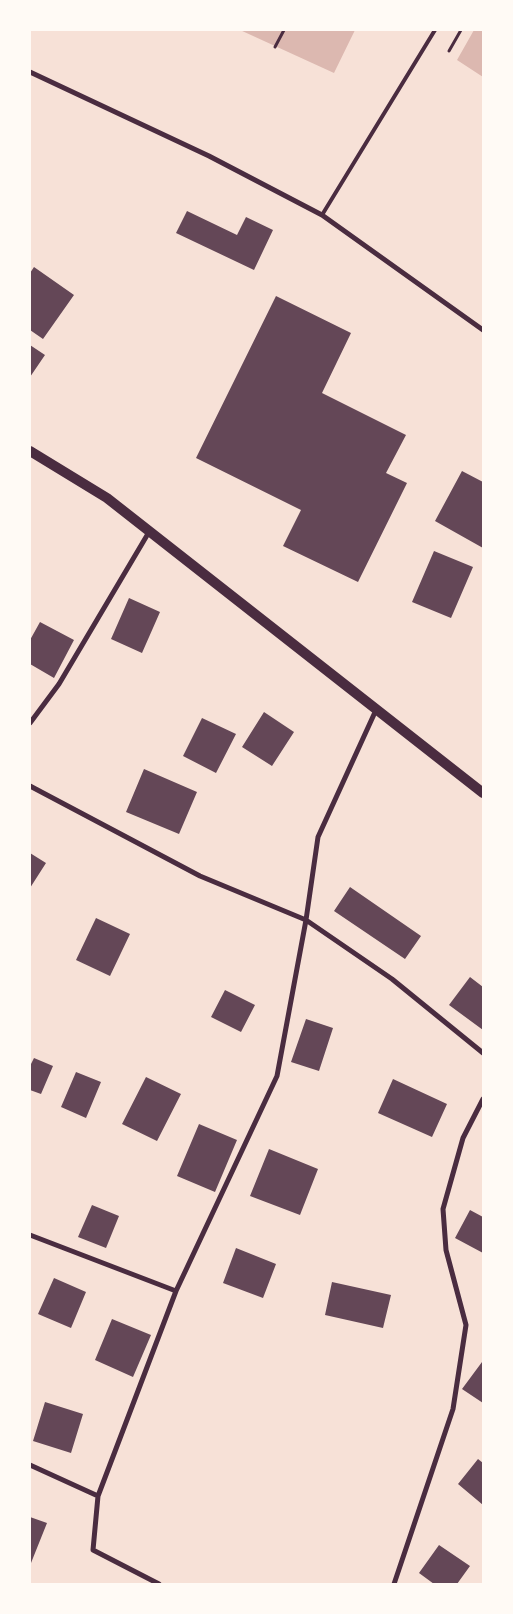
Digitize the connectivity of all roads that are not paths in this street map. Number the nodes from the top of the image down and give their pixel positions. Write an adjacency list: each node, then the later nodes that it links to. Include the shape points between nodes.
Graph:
1 (435, 30): 3 (lane)
2 (30, 72): 3 (street, via 209,156)
3 (322, 215): 4 (street)
4 (483, 330)
5 (30, 451): 6 (main road, via 107,498)
6 (150, 531): 7 (main road); 8 (street, via 59,684)
7 (376, 709): 10 (main road); 11 (street, via 318,837)
8 (30, 723)
9 (30, 786): 11 (street, via 200,876)
10 (483, 793)
11 (306, 920): 12 (street, via 392,979); 15 (street, via 277,1076)
12 (483, 1053)
13 (483, 1099): 19 (street, via 463,1138 443,1209 446,1250 466,1324 453,1409)
14 (30, 1235): 15 (street)
15 (176, 1292): 17 (street)
16 (30, 1465): 17 (street)
17 (98, 1496): 18 (street, via 92,1550)
18 (159, 1584)
19 (394, 1584)

